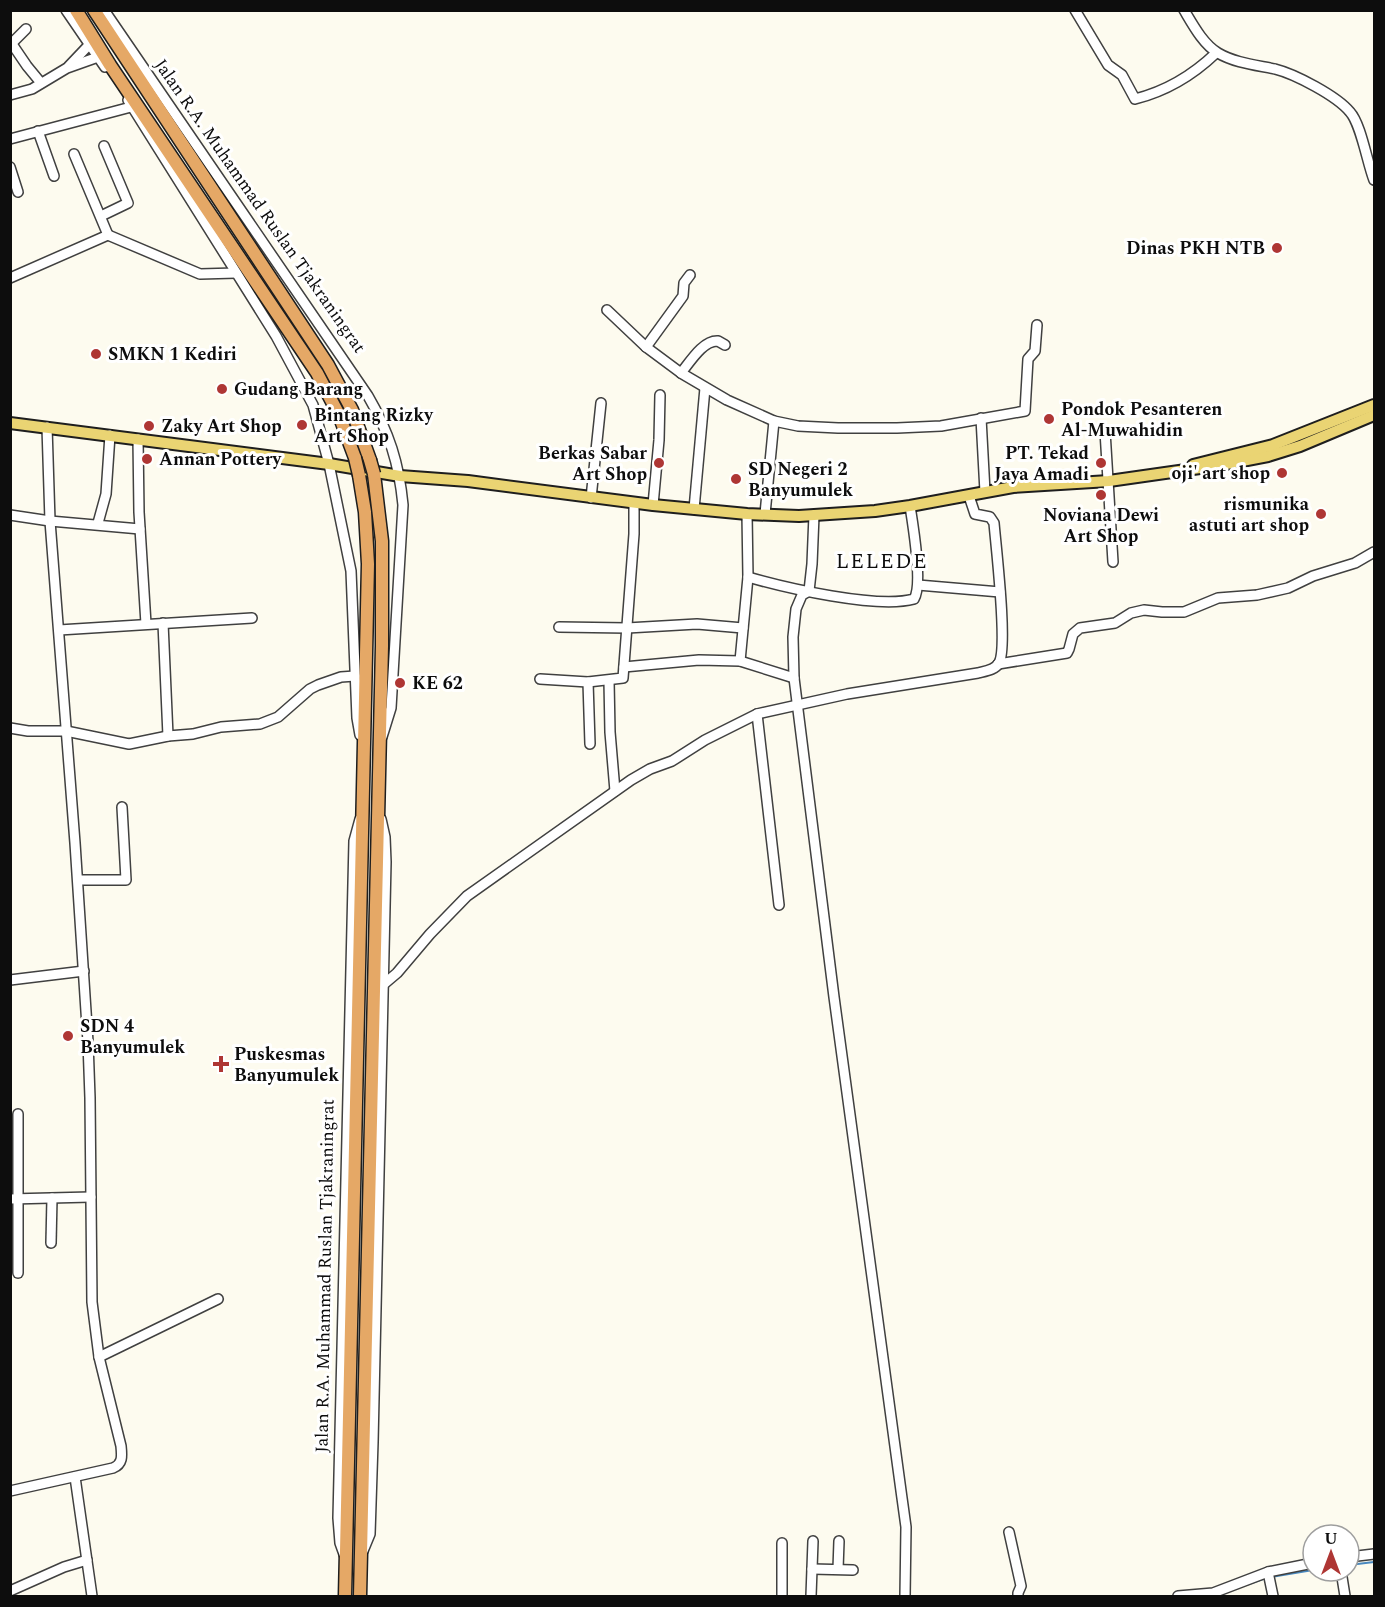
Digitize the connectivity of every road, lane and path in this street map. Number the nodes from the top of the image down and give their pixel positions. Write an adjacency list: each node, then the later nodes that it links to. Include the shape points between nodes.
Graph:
1 (66, 10): 10 (street, Jalan R.A. Muhammad Ruslan Tjakraningrat)
2 (76, 10): 14 (highway, Jalan R.A. Muhammad Ruslan Tjakraningrat)
3 (94, 10): 11 (highway, Jalan R.A. Muhammad Ruslan Tjakraningrat)
4 (104, 10): 7 (street, Jalan R.A. Muhammad Ruslan Tjakraningrat)
5 (1075, 10): 12 (street, via 1108,65 1122,75 1135,99 1185,79)
6 (1184, 10): 12 (street)
7 (114, 27): 11 (highway); 19 (street, Jalan R.A. Muhammad Ruslan Tjakraningrat)
8 (26, 29): 9 (street)
9 (11, 44): 18 (street)
10 (89, 45): 13 (street, Jalan R.A. Muhammad Ruslan Tjakraningrat); 15 (street)
11 (119, 48): 16 (highway, Jalan R.A. Muhammad Ruslan Tjakraningrat)
12 (1216, 52): 28 (street, via 1290,74 1340,103 1356,122)
13 (98, 57): 14 (highway); 15 (street); 21 (street, Jalan R.A. Muhammad Ruslan Tjakraningrat)
14 (110, 65): 17 (highway, Jalan R.A. Muhammad Ruslan Tjakraningrat)
15 (68, 68): 18 (street)
16 (133, 69): 19 (highway); 96 (highway, Jalan R.A. Muhammad Ruslan Tjakraningrat, bridge, via 328,365 352,410 374,474 382,541)
17 (121, 79): 21 (highway); 98 (highway, Jalan R.A. Muhammad Ruslan Tjakraningrat, bridge, via 317,372 355,458 368,543)
18 (41, 83): 20 (street)
19 (156, 88): 54 (street, Jalan R.A. Muhammad Ruslan Tjakraningrat, via 368,396 385,428)
20 (10, 95)
21 (130, 105): 22 (street); 32 (street, Jalan R.A. Muhammad Ruslan Tjakraningrat)
22 (38, 131): 23 (street); 27 (street)
23 (10, 139)
24 (104, 146): 30 (street, via 128,203)
25 (74, 154): 30 (street)
26 (10, 167): 29 (street)
27 (54, 176)
28 (1374, 180)
29 (18, 192)
30 (101, 216): 31 (street)
31 (108, 235): 32 (street, via 200,274); 34 (street)
32 (236, 273): 53 (street, Jalan R.A. Muhammad Ruslan Tjakraningrat, via 308,393)
33 (690, 275): 38 (street, via 684,283 683,296)
34 (10, 278)
35 (607, 310): 38 (street)
36 (1036, 325): 45 (street, via 1035,351 1028,359 1026,410)
37 (725, 345): 39 (street, via 711,342)
38 (646, 347): 39 (street)
39 (681, 373): 40 (street)
40 (705, 388): 46 (street); 62 (street)
41 (660, 395): 60 (street)
42 (601, 403): 58 (street)
43 (1374, 405): 52 (main road)
44 (1374, 415): 52 (main road, via 1300,446)
45 (981, 418): 46 (street, via 941,426 897,428 798,426); 56 (street)
46 (774, 421): 64 (street)
47 (10, 423): 48 (main road)
48 (47, 427): 50 (main road); 67 (street)
49 (1104, 431): 55 (street)
50 (110, 435): 51 (main road); 68 (street, via 106,494)
51 (138, 439): 53 (main road); 69 (street)
52 (1267, 451): 55 (main road, via 1206,460 1176,473)
53 (329, 464): 54 (main road); 86 (street, Jalan R.A. Muhammad Ruslan Tjakraningrat, via 351,572)
54 (400, 476): 58 (main road); 96 (street, Jalan R.A. Muhammad Ruslan Tjakraningrat, via 402,550 391,708)
55 (1109, 481): 56 (main road, via 1028,485); 71 (street)
56 (985, 492): 57 (main road)
57 (969, 496): 61 (main road); 75 (street, via 974,513 993,520)
58 (591, 498): 59 (main road)
59 (634, 503): 60 (main road); 80 (street)
60 (653, 505): 62 (main road)
61 (910, 506): 66 (main road); 73 (street)
62 (694, 509): 63 (main road)
63 (747, 514): 64 (main road); 72 (street)
64 (765, 514): 66 (main road)
65 (10, 515): 67 (street)
66 (814, 515): 74 (street)
67 (50, 521): 68 (street); 82 (street)
68 (98, 524): 69 (street)
69 (140, 529): 78 (street)
70 (1374, 552): 84 (street, via 1288,588 1218,598 1184,612 1144,610 1115,623 1080,628 1075,630 1070,649 1063,654)
71 (1113, 562)
72 (748, 577): 74 (street); 81 (street)
73 (918, 585): 74 (street, via 916,597 904,601); 75 (street)
74 (809, 591): 87 (street, via 802,595 796,609)
75 (1000, 592): 84 (street)
76 (252, 618): 77 (street)
77 (163, 623): 78 (street); 95 (street)
78 (146, 624): 82 (street)
79 (559, 627): 80 (street)
80 (627, 628): 81 (street, via 697,624); 85 (street)
81 (744, 628): 83 (street)
82 (59, 630): 94 (street)
83 (741, 661): 85 (street, via 699,660); 87 (street)
84 (998, 664): 91 (street, via 978,673 847,694)
85 (624, 667): 89 (street, via 622,678)
86 (355, 676): 95 (street, via 310,689 278,717 260,724); 98 (street, Jalan R.A. Muhammad Ruslan Tjakraningrat)
87 (794, 678): 91 (street)
88 (540, 679): 90 (street)
89 (609, 681): 90 (street); 99 (street)
90 (588, 682): 97 (street)
91 (799, 706): 92 (street); 138 (street, via 906,1527)
92 (757, 714): 99 (street); 103 (street)
93 (10, 728): 94 (street)
94 (66, 731): 95 (street, via 125,744); 102 (street)
95 (168, 736)
96 (380, 743): 101 (highway, Jalan R.A. Muhammad Ruslan Tjakraningrat)
97 (590, 744)
98 (363, 748): 128 (highway, Jalan R.A. Muhammad Ruslan Tjakraningrat)
99 (615, 791): 106 (street, via 467,896)
100 (122, 807): 102 (street, via 126,880)
101 (379, 811): 106 (street, Jalan R.A. Muhammad Ruslan Tjakraningrat, via 386,855); 121 (highway, Jalan R.A. Muhammad Ruslan Tjakraningrat)
102 (78, 880): 104 (street)
103 (779, 905)
104 (84, 971): 105 (street); 108 (street)
105 (10, 980)
106 (384, 984): 121 (street, Jalan R.A. Muhammad Ruslan Tjakraningrat, via 370,1517)
107 (18, 1114): 110 (street)
108 (91, 1197): 109 (street); 114 (street, via 92,1302)
109 (52, 1198): 110 (street); 111 (street)
110 (14, 1199): 112 (street)
111 (51, 1243)
112 (18, 1273)
113 (218, 1299): 114 (street)
114 (99, 1358): 115 (street, via 122,1460 113,1468)
115 (75, 1477): 116 (street); 122 (street)
116 (10, 1491)
117 (1010, 1532): 139 (street, via 1021,1586)
118 (813, 1541): 124 (street)
119 (838, 1541): 125 (street)
120 (782, 1543): 136 (street)
121 (361, 1556): 129 (highway, Jalan R.A. Muhammad Ruslan Tjakraningrat)
122 (87, 1560): 130 (street); 131 (street)
123 (1301, 1567): 127 (street)
124 (812, 1569): 125 (street); 137 (street)
125 (838, 1569): 126 (street)
126 (853, 1570)
127 (1269, 1576): 141 (street); 142 (street)
128 (345, 1578): 132 (street, Jalan R.A. Muhammad Ruslan Tjakraningrat); 133 (highway, Jalan R.A. Muhammad Ruslan Tjakraningrat)
129 (360, 1578): 134 (highway, Jalan R.A. Muhammad Ruslan Tjakraningrat); 135 (street, Jalan R.A. Muhammad Ruslan Tjakraningrat)
130 (10, 1591)
131 (92, 1596)
132 (339, 1596)
133 (345, 1596)
134 (360, 1596)
135 (365, 1596)
136 (782, 1596)
137 (811, 1596)
138 (905, 1596)
139 (1018, 1596)
140 (1178, 1596): 141 (street)
141 (1202, 1596)
142 (1273, 1596)

